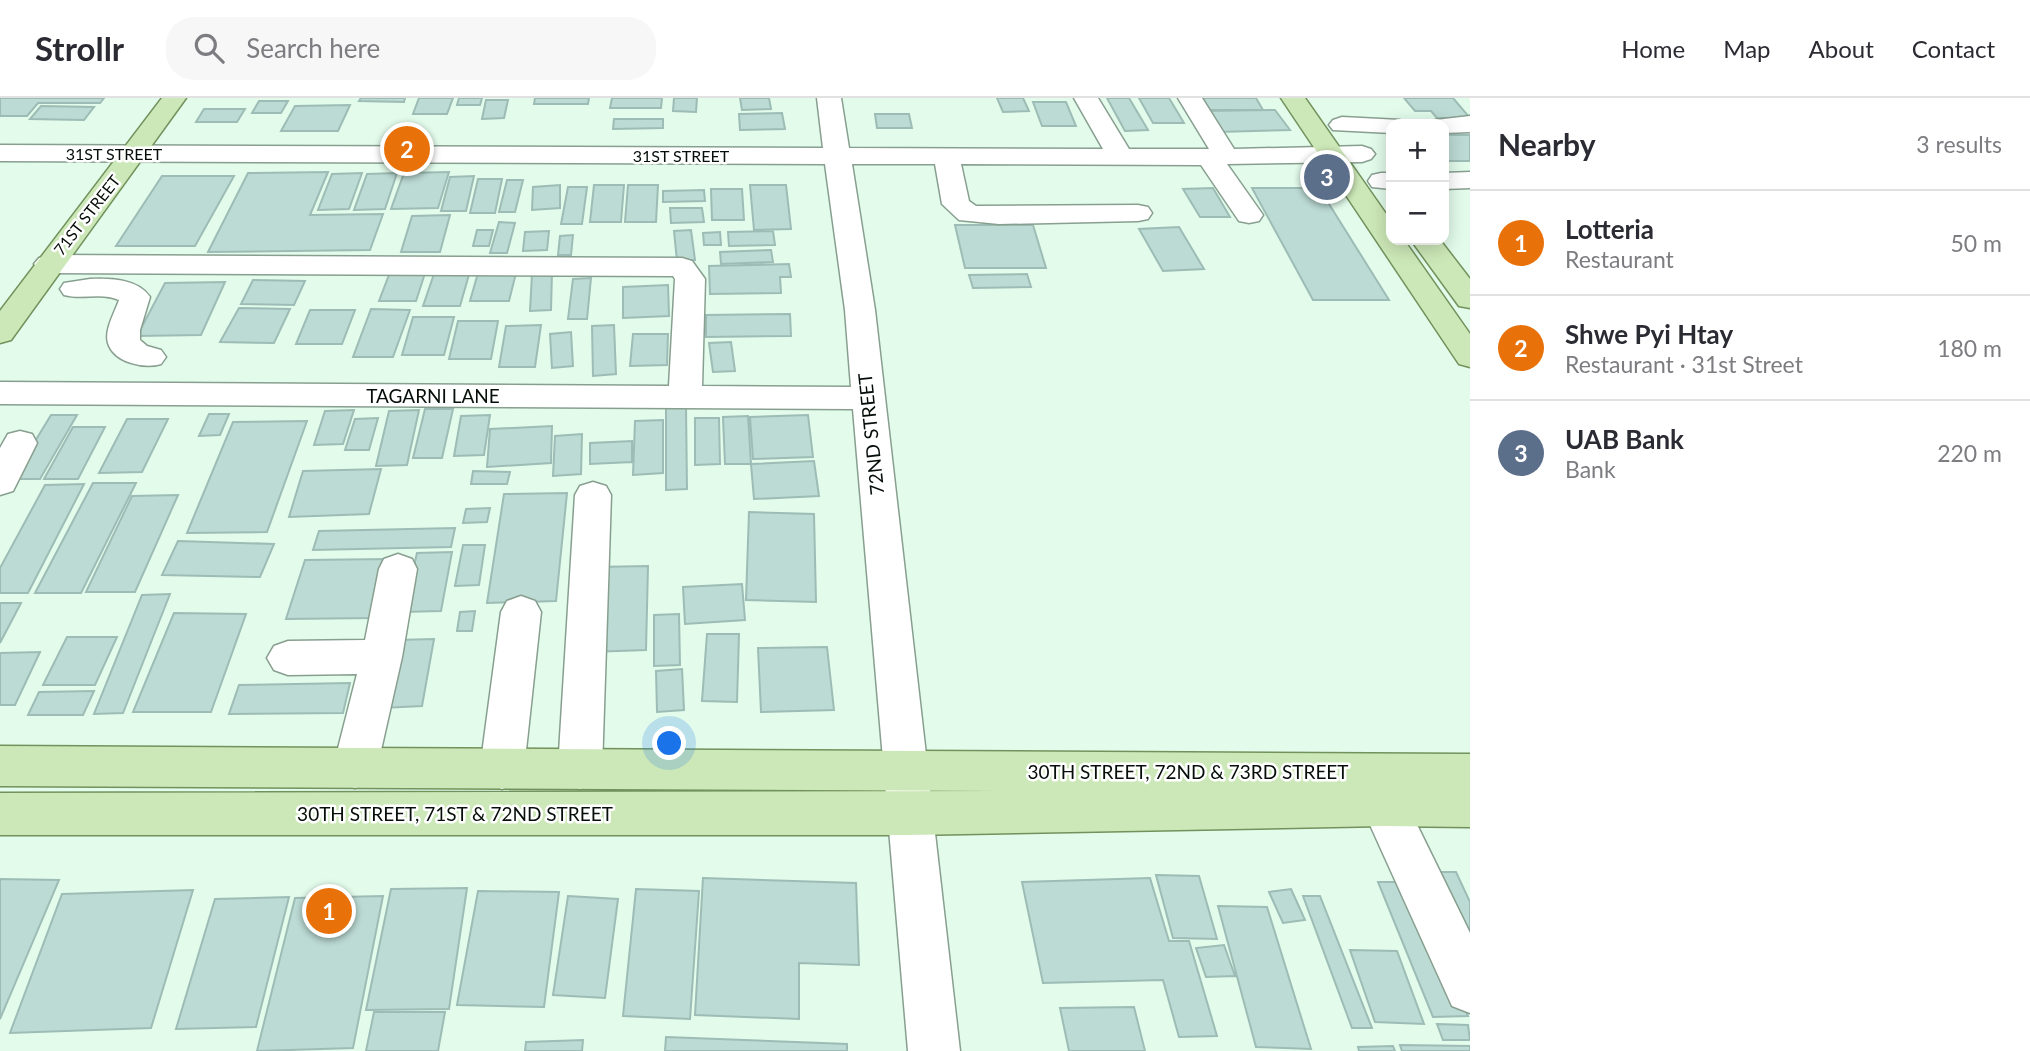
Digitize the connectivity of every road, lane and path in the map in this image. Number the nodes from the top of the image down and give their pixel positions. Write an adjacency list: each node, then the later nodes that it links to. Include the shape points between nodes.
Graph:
1 (174, 98): 12 (main road, 71ST STREET)
2 (829, 98): 15 (street, 72ND STREET)
3 (1086, 98): 17 (street)
4 (1190, 98): 18 (street)
5 (1293, 98): 14 (main road)
6 (1322, 98): 8 (main road)
7 (1470, 124): 10 (street)
8 (1342, 125): 9 (street); 13 (main road)
9 (1386, 125)
10 (1449, 125)
11 (0, 153): 12 (street, 31ST STREET)
12 (135, 154): 15 (street, 31ST STREET); 25 (main road, 71ST STREET)
13 (1362, 154): 14 (street, 31ST STREET); 21 (main road)
14 (1333, 155): 18 (street, 31ST STREET); 30 (main road)
15 (837, 156): 16 (street, 31ST STREET); 33 (street, 72ND STREET, via 860,310)
16 (946, 156): 17 (street, 31ST STREET); 22 (street, via 956,204 969,214)
17 (1120, 156): 18 (street, 31ST STREET)
18 (1217, 156): 23 (street)
19 (1470, 180): 20 (street)
20 (1449, 181)
21 (1386, 184)
22 (1138, 213)
23 (1249, 215)
24 (1429, 245): 27 (main road)
25 (49, 264): 26 (main road, 71ST STREET); 32 (street, via 682,267 690,279)
26 (31, 290): 28 (main road, 71ST STREET); 29 (street, via 111,287 127,291 135,297 124,343)
27 (1470, 299)
28 (0, 333)
29 (150, 357)
30 (1470, 357)
31 (0, 393): 32 (street, TAGARNI LANE)
32 (685, 397): 33 (street, TAGARNI LANE)
33 (867, 398): 46 (street, 72ND STREET)
34 (20, 443): 35 (street)
35 (0, 482)
36 (593, 495): 44 (street)
37 (398, 569): 39 (street)
38 (521, 612): 43 (street)
39 (383, 657): 40 (street); 42 (street)
40 (288, 658)
41 (0, 766): 42 (main road)
42 (355, 768): 43 (main road)
43 (502, 769): 44 (main road)
44 (580, 769): 46 (main road)
45 (1470, 774): 46 (main road, 30TH STREET, 72ND & 73RD STREET)
46 (908, 792): 47 (main road, 30TH STREET, 72ND & 73RD STREET); 49 (main road, 30TH STREET, 71ST & 72ND STREET); 51 (street, 72ND STREET)
47 (1384, 805): 48 (main road, 30TH STREET, 72ND & 73RD STREET); 50 (street)
48 (1470, 806)
49 (0, 814)
50 (1470, 988)
51 (934, 1051)

